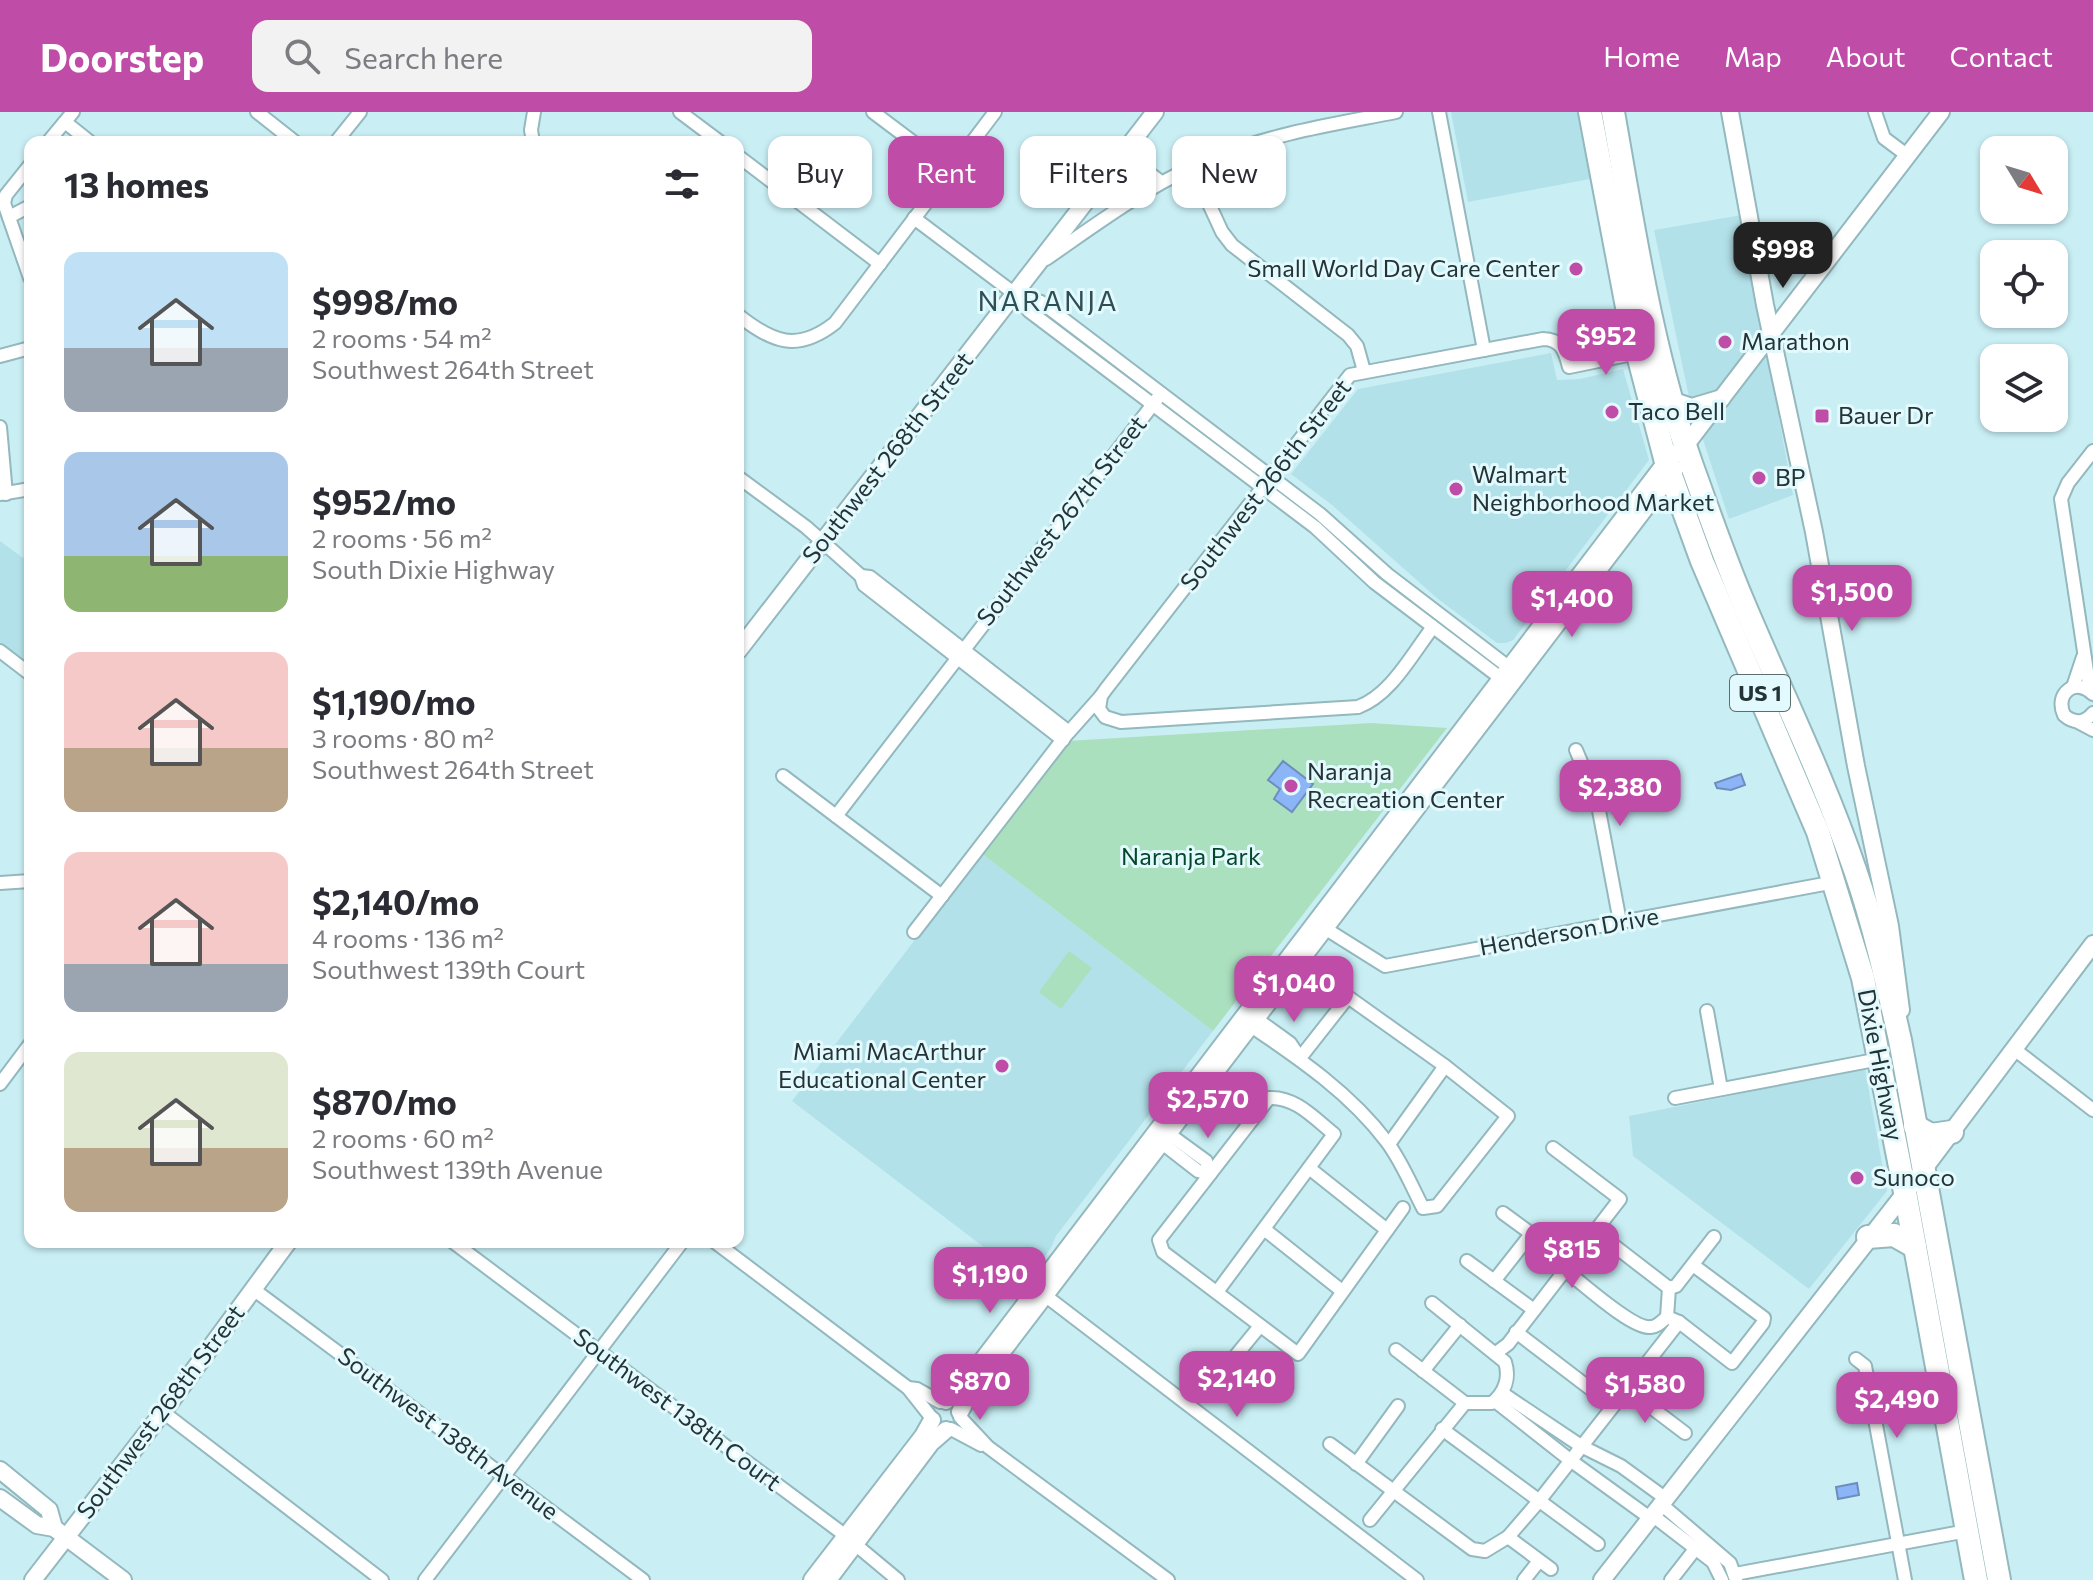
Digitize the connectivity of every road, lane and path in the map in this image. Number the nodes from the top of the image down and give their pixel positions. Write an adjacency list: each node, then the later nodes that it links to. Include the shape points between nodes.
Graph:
1 (257, 112): 19 (street)
2 (360, 112): 20 (street)
3 (534, 112): 21 (street)
4 (680, 112): 22 (street)
5 (873, 112): 23 (street)
6 (995, 112): 24 (street)
7 (1155, 112): 25 (street, Southwest 268th Street)
8 (1396, 112): 26 (street)
9 (1439, 112): 47 (street)
10 (1590, 112): 48 (highway, US 1)
11 (1601, 112): 33 (highway, via 1612,170)
12 (1613, 112): 33 (highway, US 1)
13 (1730, 112): 45 (street)
14 (1875, 112): 27 (street, via 1882,135)
15 (1941, 112): 27 (street)
16 (69, 117): 17 (street); 18 (street)
17 (53, 136)
18 (85, 136)
19 (287, 136)
20 (341, 136)
21 (532, 136)
22 (712, 136)
23 (905, 136)
24 (976, 136)
25 (1136, 136)
26 (1277, 136)
27 (1908, 156): 45 (street)
28 (744, 161): 41 (street)
29 (24, 172): 38 (street, via 6,195)
30 (1172, 177): 32 (street)
31 (1156, 178): 32 (street)
32 (1161, 182): 42 (street)
33 (1630, 204): 53 (highway, US 1)
34 (922, 208): 39 (street)
35 (1081, 208): 42 (street, Southwest 268th Street)
36 (1211, 208): 50 (street, via 1232,245 1348,335)
37 (24, 209): 38 (street)
38 (9, 217): 40 (street)
39 (914, 218): 41 (street); 43 (street)
40 (24, 261)
41 (880, 264): 44 (street, via 835,323 805,340 787,341)
42 (1038, 264): 43 (street, Southwest 268th Street)
43 (1015, 294): 51 (street, via 1038,299); 54 (street, via 1029,311); 64 (street, Southwest 268th Street)
44 (744, 320)
45 (1772, 333): 52 (street); 82 (street)
46 (24, 350): 49 (street)
47 (1484, 350): 48 (street, Southwest 266th Street, via 1552,339 1561,345 1569,367); 50 (street, Southwest 266th Street)
48 (1637, 353): 58 (highway, US 1)
49 (0, 356)
50 (1364, 371): 59 (street, Southwest 266th Street, via 1345,379)
51 (1162, 394): 54 (street, Southwest 267th Street); 59 (street)
52 (1722, 398): 53 (street, via 1692,407); 56 (street)
53 (1671, 400): 56 (highway, US 1)
54 (1153, 405): 61 (street); 68 (street, Southwest 267th Street)
55 (0, 427): 63 (street)
56 (1685, 446): 58 (street); 83 (highway, US 1, via 1741,598 1820,776)
57 (2093, 451): 69 (street, via 2061,499)
58 (1669, 469): 71 (street); 85 (highway, US 1)
59 (1270, 476): 61 (street, Southwest 266th Street); 71 (street)
60 (744, 481): 64 (street)
61 (1261, 487): 65 (street); 74 (street, Southwest 266th Street)
62 (24, 490): 63 (street)
63 (3, 494)
64 (821, 543): 66 (street, Southwest 268th Street); 68 (street)
65 (1433, 627): 71 (street); 74 (street, via 1386,689 1367,704 1121,722 1108,719)
66 (744, 643)
67 (0, 651): 70 (street)
68 (959, 653): 78 (street); 81 (street, Southwest 267th Street)
69 (2083, 657): 72 (street); 73 (street)
70 (24, 669)
71 (1510, 677): 89 (street)
72 (2073, 687): 73 (street); 76 (street, via 2064,693 2060,706 2068,719)
73 (2092, 692)
74 (1100, 702): 78 (street, Southwest 266th Street)
75 (2093, 713): 76 (street)
76 (2078, 722): 77 (street)
77 (2093, 730)
78 (1066, 736): 87 (street, Southwest 266th Street)
79 (1576, 750): 88 (street, via 1597,800)
80 (783, 776): 81 (street)
81 (836, 816): 87 (street)
82 (1873, 847): 83 (street, via 1868,863); 94 (street, via 1900,989)
83 (1856, 873): 85 (highway); 94 (highway, US 1)
84 (24, 881): 86 (street)
85 (1835, 882): 88 (street, Henderson Drive); 98 (highway, Dixie Highway / US 1)
86 (0, 883)
87 (942, 896): 90 (street, Southwest 266th Street)
88 (1620, 922): 89 (street, Henderson Drive, via 1385,966)
89 (1321, 925): 93 (street); 133 (street)
90 (914, 932)
91 (2093, 944): 95 (street)
92 (1707, 1011): 101 (street)
93 (1254, 1023): 97 (street); 106 (street)
94 (1900, 1040): 104 (highway, Dixie Highway / US 1)
95 (2014, 1049): 103 (street); 105 (street)
96 (24, 1052): 100 (street)
97 (1300, 1058): 99 (street, via 1348,997); 107 (street, via 1359,1109)
98 (1880, 1059): 101 (street); 112 (highway, Dixie Highway / US 1)
99 (1445, 1066): 107 (street); 107 (street, via 1508,1116 1437,1206 1423,1208)
100 (0, 1084)
101 (1721, 1089): 102 (street)
102 (1675, 1098)
103 (2093, 1110)
104 (1915, 1126): 105 (highway, via 1931,1135); 110 (highway, Dixie Highway / US 1)
105 (1952, 1132): 110 (street)
106 (1166, 1138): 111 (street, via 1198,1171); 133 (street)
107 (1389, 1144)
108 (1553, 1148): 117 (street, via 1620,1199)
109 (1309, 1168): 111 (street, via 1334,1134 1282,1097 1269,1098); 115 (street); 116 (street)
110 (1923, 1170): 112 (street); 194 (highway, Dixie Highway / US 1)
111 (1210, 1174): 134 (street, via 1159,1240 1163,1252)
112 (1905, 1192): 120 (street); 121 (highway, Dixie Highway / US 1)
113 (1403, 1208): 116 (street)
114 (1503, 1213): 118 (street)
115 (1264, 1229): 132 (street); 134 (street)
116 (1387, 1230): 132 (street)
117 (1595, 1231): 128 (street); 130 (street)
118 (1531, 1234): 128 (street); 129 (street)
119 (1714, 1237): 127 (street)
120 (1868, 1237): 121 (highway, via 1894,1235); 166 (street)
121 (1915, 1247): 168 (highway, Dixie Highway / US 1)
122 (284, 1248): 131 (street, Southwest 268th Street)
123 (461, 1248): 142 (street, Southwest 138th Court)
124 (677, 1248): 142 (street)
125 (723, 1248): 153 (street)
126 (1467, 1261): 129 (street)
127 (1693, 1265): 130 (street); 137 (street, via 1764,1318 1763,1323 1732,1363)
128 (1568, 1266): 136 (street); 137 (street, via 1633,1322 1648,1328)
129 (1494, 1281): 136 (street)
130 (1669, 1288): 137 (street)
131 (253, 1289): 152 (street, Southwest 268th Street); 162 (street, Southwest 138th Avenue)
132 (1342, 1291): 139 (street, via 1298,1354)
133 (1041, 1292): 153 (street, via 969,1395); 188 (street)
134 (1217, 1292): 139 (street)
135 (1432, 1303): 138 (street)
136 (1534, 1310): 140 (street)
137 (1673, 1319): 147 (street)
138 (1460, 1325): 143 (street); 145 (street)
139 (1260, 1326): 146 (street)
140 (1516, 1332): 143 (street); 151 (street)
141 (1396, 1350): 145 (street)
142 (598, 1351): 162 (street); 171 (street, Southwest 138th Court)
143 (1496, 1353): 148 (street, via 1507,1366)
144 (1856, 1359): 173 (street, via 1865,1366)
145 (1423, 1371): 149 (street)
146 (1211, 1386)
147 (1627, 1389): 151 (street); 156 (street)
148 (1498, 1397): 149 (street, via 1486,1404); 154 (street)
149 (1465, 1403): 155 (street)
150 (1398, 1406): 160 (street)
151 (1613, 1406): 158 (street)
152 (163, 1412): 169 (street, Southwest 268th Street); 181 (street)
153 (946, 1416): 171 (street); 187 (street, via 976,1444 988,1447)
154 (1537, 1425): 158 (street); 159 (street)
155 (1442, 1429): 163 (street); 165 (street)
156 (1685, 1433)
157 (1330, 1444): 160 (street)
158 (1581, 1446): 159 (street); 166 (street, via 1621,1466)
159 (1570, 1460): 165 (street); 166 (street)
160 (1356, 1464): 163 (street)
161 (0, 1470): 169 (street, via 49,1510)
162 (504, 1474): 182 (street); 183 (street, Southwest 138th Avenue)
163 (1392, 1491): 167 (street); 170 (street, via 1472,1549 1485,1551)
164 (0, 1498): 169 (street, via 37,1525)
165 (1539, 1501): 170 (street); 172 (street)
166 (1657, 1509): 174 (street); 177 (street, via 1730,1563); 190 (street)
167 (1370, 1520)
168 (1967, 1531): 173 (street); 193 (highway, Dixie Highway / US 1)
169 (61, 1533): 179 (street, Southwest 268th Street); 180 (street)
170 (1508, 1537): 175 (street)
171 (850, 1541): 184 (street); 185 (street); 186 (street, Southwest 138th Court)
172 (1598, 1544)
173 (1898, 1544): 177 (street, via 1797,1570); 192 (street)
174 (1696, 1548): 178 (street); 191 (street, via 1713,1562)
175 (1539, 1561): 176 (street); 189 (street)
176 (1551, 1569)
177 (1736, 1577)
178 (1672, 1579)
179 (33, 1580)
180 (123, 1580)
181 (382, 1580)
182 (425, 1580)
183 (643, 1580)
184 (812, 1580)
185 (828, 1580)
186 (898, 1580)
187 (1168, 1580)
188 (1417, 1580)
189 (1524, 1580)
190 (1602, 1580)
191 (1722, 1580)
192 (1905, 1580)
193 (1976, 1580)
194 (1999, 1580)

